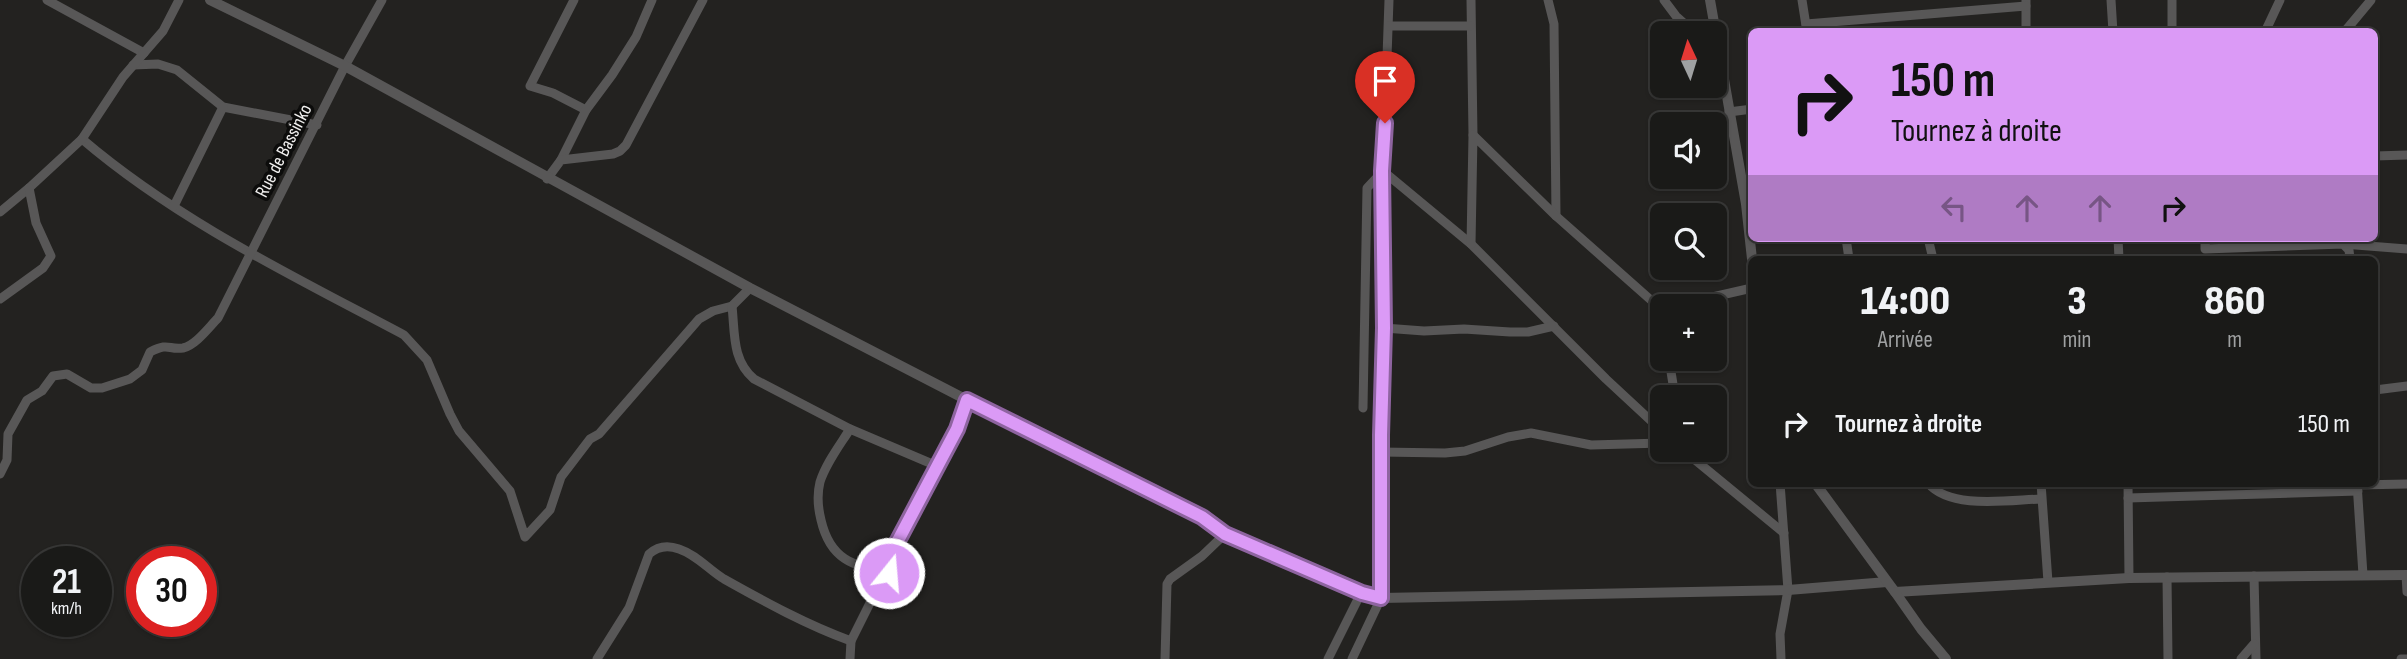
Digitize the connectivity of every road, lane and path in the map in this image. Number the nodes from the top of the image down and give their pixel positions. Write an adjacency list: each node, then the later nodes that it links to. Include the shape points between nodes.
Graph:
1 (47, 0): 31 (street)
2 (178, 0): 31 (street, via 163,31)
3 (210, 0): 33 (street)
4 (383, 0): 33 (street, Rue de Bassinko)
5 (574, 0): 36 (street, via 530,86)
6 (652, 0): 36 (street, via 636,37)
7 (704, 0): 44 (street, via 626,145 613,154)
8 (1389, 0): 23 (street)
9 (1471, 0): 24 (street)
10 (1548, 0): 51 (street, via 1554,24)
11 (1664, 0): 21 (street)
12 (1710, 0): 22 (street)
13 (1802, 0): 25 (street)
14 (1943, 0): 20 (street)
15 (2112, 0): 27 (street)
16 (2172, 0): 28 (street)
17 (2280, 0): 29 (street)
18 (2371, 0): 30 (street)
19 (2025, 3): 20 (street); 26 (street)
20 (1944, 11): 25 (street)
21 (1682, 21)
22 (1713, 21)
23 (1389, 26): 24 (street); 45 (street)
24 (1470, 26): 40 (street)
25 (1807, 28)
26 (2026, 28)
27 (2113, 28)
28 (2172, 28)
29 (2267, 28)
30 (2348, 28)
31 (144, 53): 32 (street)
32 (134, 65): 35 (street, via 158,64 177,70); 41 (street)
33 (345, 66): 39 (street, Rue de Bassinko); 46 (street)
34 (1726, 98): 38 (street)
35 (223, 107): 39 (street); 49 (street)
36 (586, 110): 44 (street)
37 (1748, 110): 38 (street)
38 (1729, 112): 48 (street)
39 (317, 125): 56 (street, Rue de Bassinko)
40 (1473, 135): 51 (street); 53 (street)
41 (82, 139): 47 (street); 49 (street, via 121,173)
42 (2407, 155): 43 (street)
43 (2378, 156)
44 (561, 160): 46 (street)
45 (1382, 171): 53 (street); 65 (street); 69 (street, via 1367,188)
46 (547, 179): 58 (street)
47 (29, 188): 50 (street); 61 (street, via 36,223 51,256 43,268)
48 (1748, 199)
49 (174, 206): 56 (street)
50 (0, 212)
51 (1556, 216): 62 (street)
52 (2204, 242): 54 (street, via 2204,249)
53 (1471, 244): 64 (street)
54 (2343, 244): 55 (street); 57 (street)
55 (2407, 248)
56 (252, 254): 63 (street, via 404,335 416,346 459,430 510,491 525,537 550,510 561,477 587,442 699,319); 76 (street, Rue de Bassinko, via 219,318 188,346 169,345 150,352 142,370 102,388 91,388 67,374 53,376 42,391 26,400 8,434 7,460)
57 (2350, 256)
58 (750, 288): 63 (street); 68 (street)
59 (1748, 289): 60 (street)
60 (1726, 294)
61 (0, 299)
62 (1650, 301)
63 (732, 306): 71 (street, via 739,361 745,371)
64 (1554, 326): 65 (street, via 1528,332); 70 (street)
65 (1384, 328): 73 (street)
66 (2407, 386): 67 (street)
67 (2378, 390)
68 (967, 400): 75 (street); 89 (street, via 1202,517)
69 (1363, 408)
70 (1650, 420)
71 (850, 429): 75 (street); 90 (street, via 820,482 818,499 828,544 867,569)
72 (1650, 443): 73 (street, via 1591,445 1531,433 1465,451)
73 (1381, 452): 101 (street)
74 (1698, 462): 88 (street)
75 (937, 466): 90 (street, via 893,550)
76 (0, 474)
77 (2407, 484): 78 (street)
78 (2378, 485)
79 (1780, 487): 88 (street)
80 (1818, 487): 97 (street)
81 (1932, 487): 87 (street, via 1938,494 1965,500)
82 (2041, 487): 87 (street)
83 (2128, 487): 86 (street)
84 (2338, 487): 86 (street)
85 (2357, 487): 91 (street)
86 (2128, 498): 95 (street)
87 (2041, 499): 96 (street)
88 (1784, 533): 98 (street)
89 (1225, 534): 100 (street); 106 (street, via 1167,584)
90 (889, 573): 102 (street)
91 (2363, 575): 92 (street); 93 (street)
92 (2406, 575): 99 (street)
93 (2254, 576): 94 (street); 103 (street)
94 (2167, 577): 95 (street); 111 (street)
95 (2129, 578): 96 (street)
96 (2048, 582): 97 (street)
97 (1891, 587): 98 (street); 110 (street)
98 (1788, 590): 101 (street); 109 (street, via 1780,634)
99 (2407, 592)
100 (1362, 593): 101 (street); 107 (street)
101 (1381, 598): 108 (street)
102 (851, 641): 104 (street, via 739,587 680,549 663,546 649,554 629,608); 105 (street)
103 (2254, 644): 112 (street); 113 (street)
104 (597, 659)
105 (850, 659)
106 (1165, 659)
107 (1328, 659)
108 (1352, 659)
109 (1781, 659)
110 (1946, 659)
111 (2168, 659)
112 (2241, 659)
113 (2256, 659)
114 (2401, 659): 115 (street)
115 (2407, 659)

